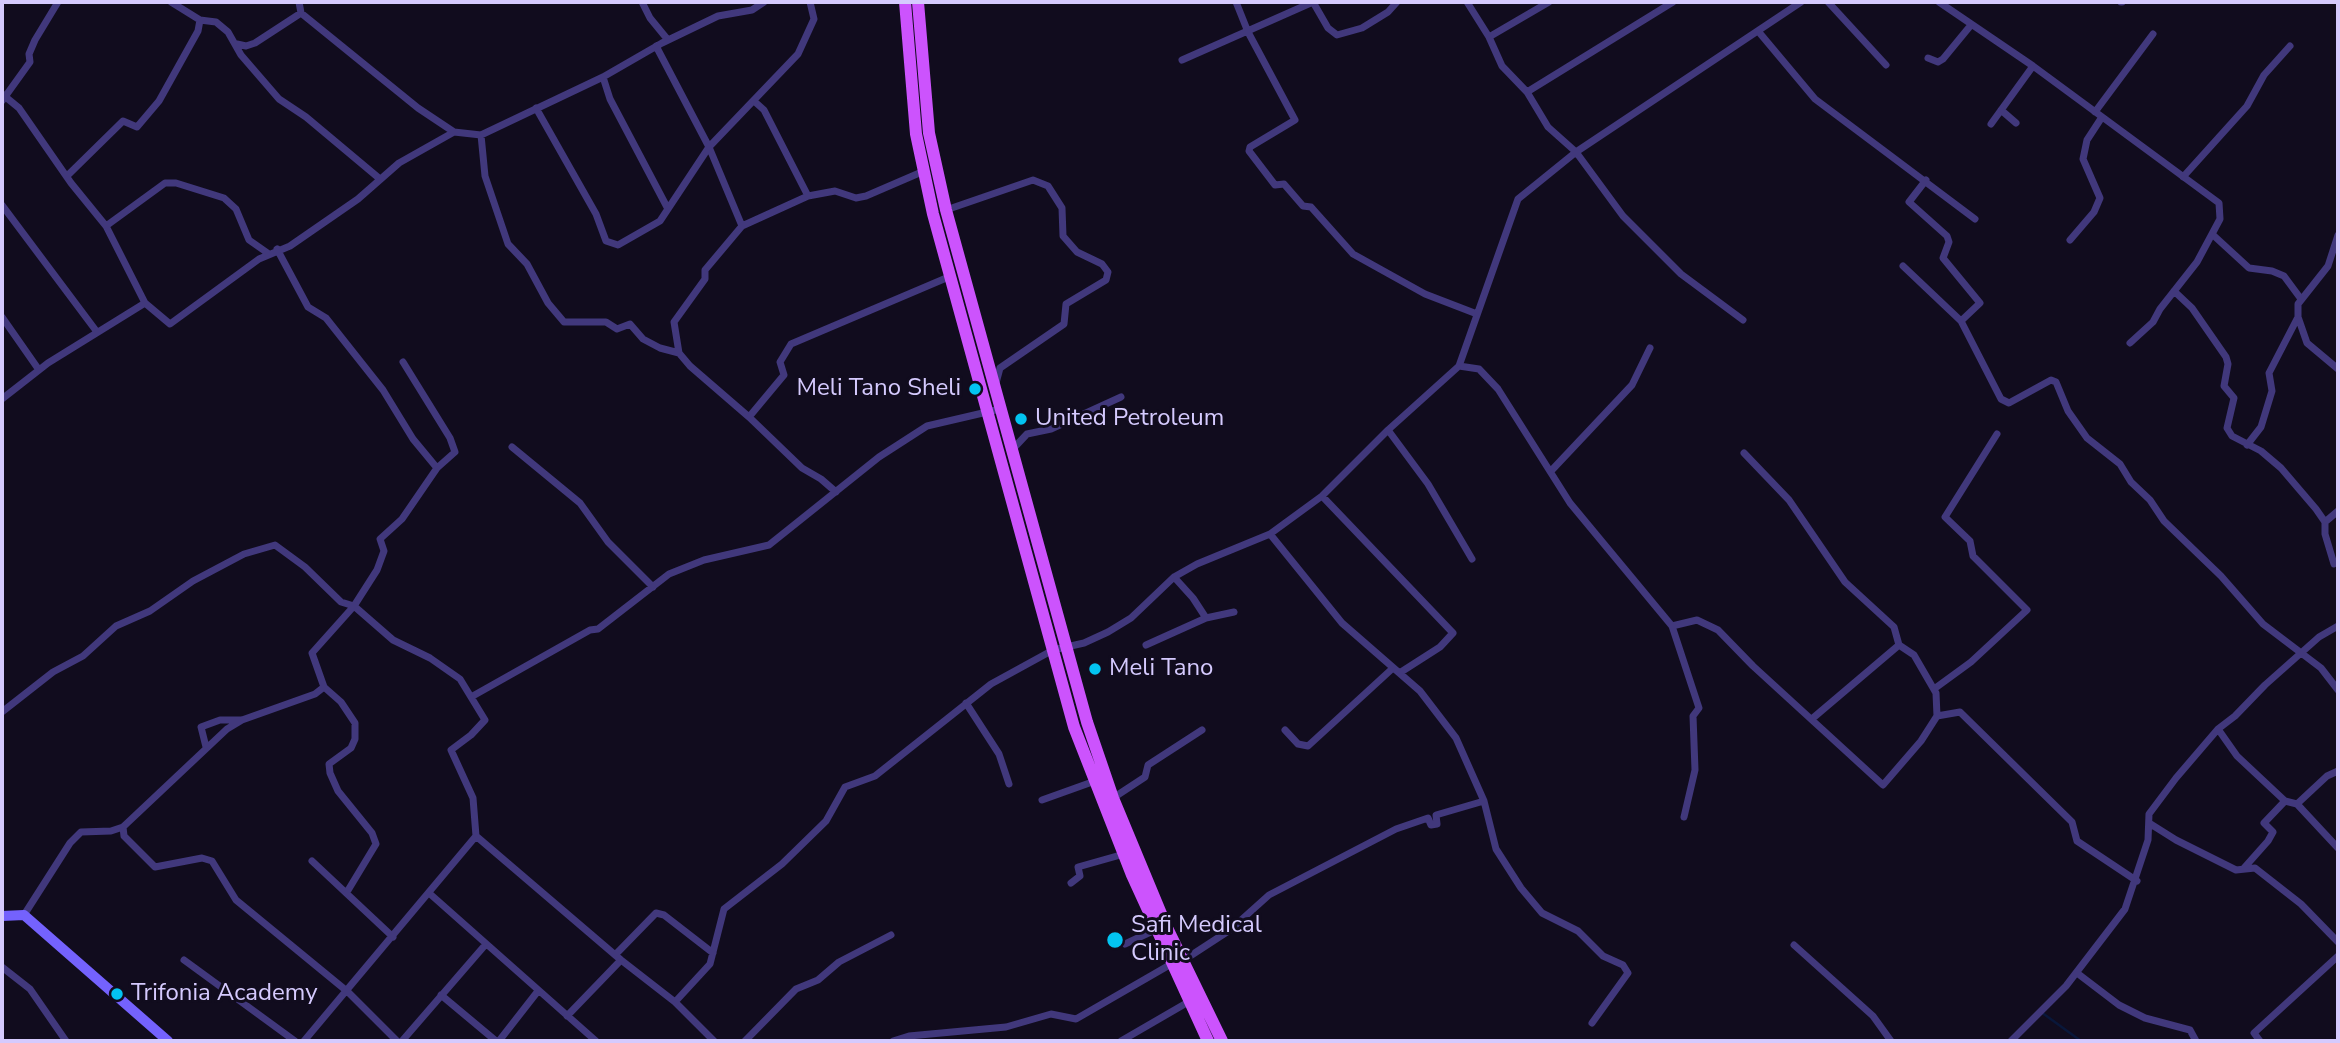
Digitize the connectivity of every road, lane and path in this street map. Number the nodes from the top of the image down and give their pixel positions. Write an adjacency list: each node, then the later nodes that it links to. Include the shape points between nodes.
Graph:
1 (58, 2): 34 (street, via 35,40 30,62)
2 (172, 2): 18 (street)
3 (299, 2): 17 (street)
4 (642, 2): 24 (street)
5 (764, 2): 24 (street, via 752,10 718,16)
6 (810, 2): 35 (street, via 814,19 797,54)
7 (905, 2): 45 (main road, via 916,134)
8 (918, 2): 53 (main road, via 929,132)
9 (1236, 2): 21 (street)
10 (1397, 2): 21 (street, via 1388,12 1345,35 1337,36 1328,28 1313,2)
11 (1466, 2): 23 (street)
12 (1549, 2): 23 (street)
13 (1673, 2): 33 (street)
14 (1801, 2): 20 (street)
15 (1828, 2): 30 (street)
16 (1939, 2): 19 (street)
17 (300, 13): 25 (street, via 255,43); 41 (street)
18 (200, 20): 25 (street, via 216,22); 46 (street, via 159,101 137,127 123,121)
19 (1971, 25): 28 (street, via 1943,59); 31 (street)
20 (1758, 31): 44 (street); 49 (street, via 1815,99)
21 (1248, 32): 29 (street); 67 (street, via 1295,120 1250,147 1275,185 1284,184 1353,254 1384,274)
22 (2153, 34): 38 (street)
23 (1489, 37): 33 (street, via 1502,66)
24 (668, 40): 26 (street)
25 (237, 44): 48 (street, via 279,99)
26 (656, 46): 32 (street); 43 (street)
27 (2290, 46): 47 (street, via 2264,75 2247,106)
28 (1928, 58)
29 (1182, 60)
30 (1886, 65)
31 (2033, 66): 37 (street); 38 (street)
32 (603, 77): 36 (street); 52 (street)
33 (1527, 92): 44 (street, via 1548,127)
34 (2, 97): 46 (street, via 19,108)
35 (754, 101): 43 (street); 50 (street, via 764,110)
36 (536, 108): 42 (street); 52 (street, via 611,244 648,230)
37 (2001, 110): 39 (street); 40 (street)
38 (2098, 115): 47 (street); 59 (street, via 2083,159 2100,198)
39 (2016, 123)
40 (1991, 124)
41 (454, 132): 42 (street); 48 (street)
42 (481, 135): 75 (street, via 485,176 508,244 527,264 564,322 607,322 617,329 630,324 643,339)
43 (709, 147): 52 (street); 56 (street)
44 (1576, 152): 67 (street, via 1518,199); 70 (street, via 1623,216 1681,274)
45 (924, 171): 50 (street, via 866,197 835,191); 63 (main road)
46 (68, 177): 55 (street)
47 (2183, 177): 57 (street, via 2219,202 2220,219)
48 (380, 179): 60 (street, via 290,246)
49 (1926, 180): 54 (street); 71 (street, via 1909,205 1947,236 1943,258 1980,303)
50 (808, 196): 56 (street)
51 (2, 205): 72 (street)
52 (668, 209)
53 (946, 209): 80 (main road); 80 (street, via 1033,180 1048,186 1062,208 1063,236 1077,252 1108,272 1106,280 1066,304 1064,324 1000,368)
54 (1975, 219)
55 (106, 226): 61 (street, via 164,183 176,183 224,198 236,209 249,240); 66 (street)
56 (742, 226): 75 (street, via 705,270 705,279 674,322)
57 (2212, 234): 64 (street); 65 (street, via 2249,268 2284,276)
58 (2338, 235): 65 (street, via 2328,266)
59 (2070, 240)
60 (277, 249): 61 (street); 91 (street, via 308,307 326,318)
61 (269, 254): 66 (street, via 170,324)
62 (1903, 266): 71 (street)
63 (952, 276): 83 (main road); 84 (street, via 791,344 780,362 784,375)
64 (2174, 291): 73 (street, via 2148,328); 87 (street, via 2192,308 2226,357 2224,386 2234,398 2227,428)
65 (2301, 299): 69 (street)
66 (145, 303): 72 (street)
67 (1478, 314): 77 (street)
68 (2, 317): 79 (street)
69 (2298, 317): 78 (street, via 2307,344); 87 (street, via 2269,373 2272,391 2261,427)
70 (1743, 320)
71 (1961, 321): 111 (street, via 2004,403 2051,380 2056,382 2068,411 2087,438 2120,464 2164,521 2263,624)
72 (97, 332): 79 (street)
73 (2130, 343)
74 (1650, 348): 92 (street, via 1632,385)
75 (679, 353): 84 (street)
76 (403, 362): 91 (street, via 455,452)
77 (1459, 366): 85 (street); 92 (street, via 1479,369 1497,389)
78 (2338, 369)
79 (39, 370): 82 (street)
80 (995, 390): 83 (main road)
81 (1121, 397): 89 (street, via 1027,435)
82 (2, 399)
83 (995, 410): 89 (main road); 93 (street, via 927,426); 110 (main road)
84 (749, 417): 93 (street, via 802,468)
85 (1388, 430): 94 (street); 98 (street, via 1428,484)
86 (1997, 433): 114 (street, via 1945,517 1970,541 1973,556 2027,610)
87 (2246, 445): 96 (street, via 2281,468)
88 (512, 447): 101 (street, via 580,503 608,542)
89 (1011, 452): 109 (main road)
90 (1744, 453): 108 (street, via 1789,500 1845,582 1894,627)
91 (437, 468): 102 (street, via 402,519 380,539 382,560)
92 (1551, 471): 105 (street, via 1570,503)
93 (836, 492): 101 (street, via 769,545 704,560 669,574)
94 (1322, 496): 97 (street); 112 (street, via 1453,633 1440,648)
95 (2338, 510): 96 (street)
96 (2325, 522): 99 (street)
97 (1270, 534): 100 (street); 112 (street, via 1342,623)
98 (1472, 559)
99 (2334, 564)
100 (1174, 578): 104 (street); 109 (street, via 1131,618)
101 (653, 587): 116 (street, via 598,629)
102 (354, 606): 113 (street, via 313,653); 116 (street, via 393,640 460,679); 118 (street, via 341,602 275,545 244,554 150,611 116,626 83,656)
103 (1234, 612): 104 (street)
104 (1206, 618): 107 (street)
105 (1672, 626): 120 (street, via 1697,620 1718,629); 135 (street, via 1699,708 1693,716 1695,770)
106 (2338, 626): 111 (street)
107 (1146, 645)
108 (1899, 645): 114 (street, via 1914,655); 120 (street)
109 (1068, 647): 110 (street); 126 (main road)
110 (1053, 650): 117 (street); 126 (main road)
111 (2299, 654): 115 (street, via 2321,668); 122 (street)
112 (1397, 670): 124 (street, via 1308,746 1298,744); 132 (street, via 1420,691 1456,738)
113 (324, 687): 121 (street); 145 (street, via 355,723 351,748 329,764 330,773 376,844)
114 (1934, 689): 119 (street)
115 (2338, 690)
116 (471, 697): 138 (street, via 485,720 451,750 473,798)
117 (966, 703): 129 (street, via 999,754); 156 (street, via 875,776 845,787 826,821 782,864 724,909)
118 (2, 712)
119 (1937, 716): 120 (street, via 1883,785); 143 (street, via 1960,712 2072,822 2077,841)
120 (1813, 718)
121 (242, 720): 125 (street); 125 (street, via 220,720 201,727)
122 (2218, 729): 133 (street, via 2237,756); 136 (street, via 2149,814)
123 (1202, 730): 130 (street, via 1148,765 1145,777)
124 (1285, 730)
125 (206, 747): 137 (street)
126 (1090, 749): 128 (main road); 130 (main road)
127 (2338, 771): 134 (street)
128 (1095, 781): 131 (street); 140 (main road)
129 (1009, 784)
130 (1113, 798): 160 (main road)
131 (1042, 800)
132 (1484, 801): 160 (street, via 1436,815 1437,824 1431,825 1428,818 1396,829 1269,895 1230,930); 169 (street, via 1496,849 1521,888 1542,913 1578,931 1602,956 1623,965 1628,973)
133 (2285, 801): 134 (street); 142 (street, via 2264,823 2273,832)
134 (2297, 804): 139 (street)
135 (1684, 817)
136 (2149, 822): 142 (street, via 2235,870); 143 (street)
137 (123, 827): 147 (street, via 81,832); 164 (street, via 124,836 155,867 202,858 212,861 236,900)
138 (476, 836): 146 (street); 158 (street)
139 (2338, 848)
140 (1124, 853): 144 (street, via 1078,867 1080,876); 149 (main road)
141 (312, 861): 145 (street)
142 (2244, 868): 152 (street, via 2255,868 2301,904)
143 (2137, 880): 162 (street, via 2125,909)
144 (1071, 883)
145 (347, 892): 151 (street)
146 (429, 893): 151 (street); 153 (street)
147 (24, 915): 148 (street); 171 (street)
148 (2, 916)
149 (1157, 929): 154 (street); 160 (main road)
150 (891, 934): 179 (street, via 796,989)
151 (393, 937): 164 (street)
152 (2338, 942)
153 (486, 944): 163 (street); 165 (street)
154 (1125, 944)
155 (1794, 945): 184 (street, via 1873,1016)
156 (713, 953): 158 (street, via 656,913); 167 (street, via 710,964)
157 (2338, 956): 187 (street, via 2254,1033)
158 (619, 957): 167 (street); 168 (street)
159 (184, 960): 172 (street)
160 (1178, 961): 166 (main road); 180 (street, via 1076,1018 1051,1014 1006,1027); 183 (main road)
161 (2, 967): 170 (street, via 30,989)
162 (2077, 973): 185 (street); 186 (street, via 2136,1013 2190,1030)
163 (538, 991): 168 (street); 176 (street)
164 (348, 992): 173 (street); 174 (street)
165 (441, 995): 175 (street); 176 (street)
166 (1190, 1000): 181 (street); 182 (main road)
167 (675, 1002): 178 (street)
168 (567, 1016): 177 (street)
169 (1591, 1023)
170 (66, 1041)
171 (168, 1041)
172 (295, 1041)
173 (304, 1041)
174 (397, 1041)
175 (402, 1041)
176 (498, 1041)
177 (596, 1041)
178 (714, 1041)
179 (745, 1041)
180 (893, 1041)
181 (1121, 1041)
182 (1208, 1041)
183 (1222, 1041)
184 (1891, 1041)
185 (2011, 1041)
186 (2196, 1041)
187 (2260, 1041)

